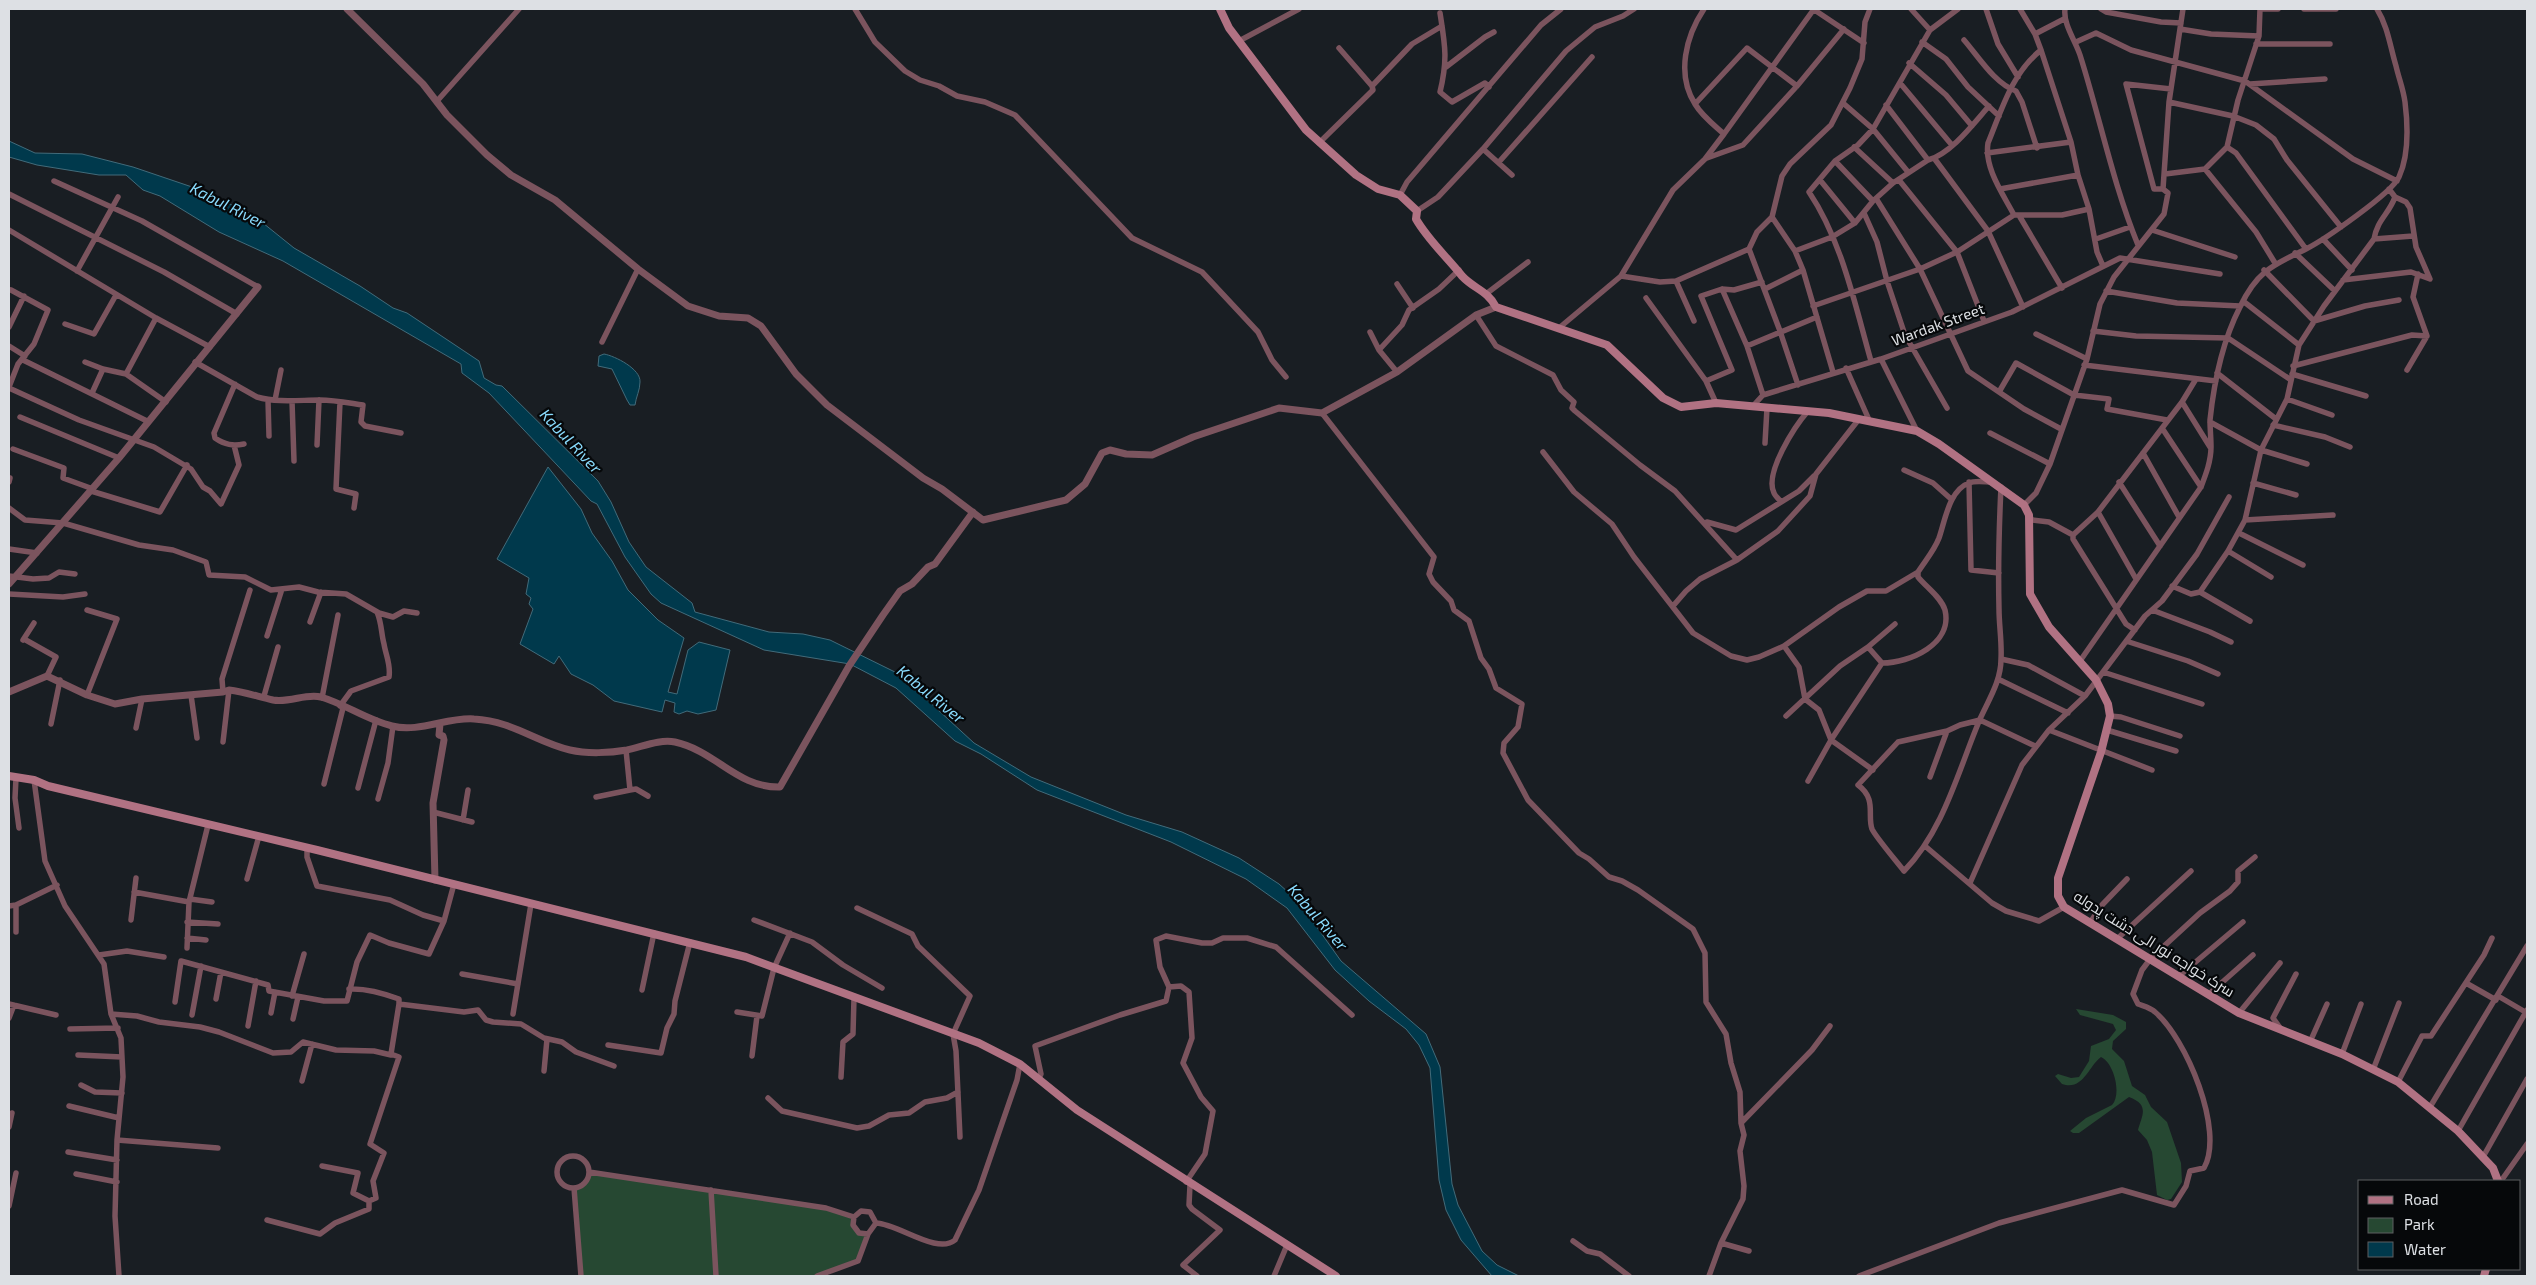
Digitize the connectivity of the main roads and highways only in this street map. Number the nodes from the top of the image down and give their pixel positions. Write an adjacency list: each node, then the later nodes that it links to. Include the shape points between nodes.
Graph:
1 (1220, 9): 3 (main road, سرک خواجه نور الی دشت پدوله, via 1229,28 1306,130 1356,174 1384,191 1400,195 1417,211 1416,219 1420,226 1463,277 1491,296 1496,307 1608,345 1663,398 1681,407 1716,403 1808,411 1917,431 2024,505 2029,515 2030,594 2049,627 2096,680 2110,716 2058,878 2058,896 2064,907 2239,1013 2342,1054 2398,1082 2458,1131 2493,1168)
2 (12, 777): 4 (main road, via 746,957 979,1043 1020,1064 1077,1110)
3 (2499, 1180)
4 (1336, 1276)

